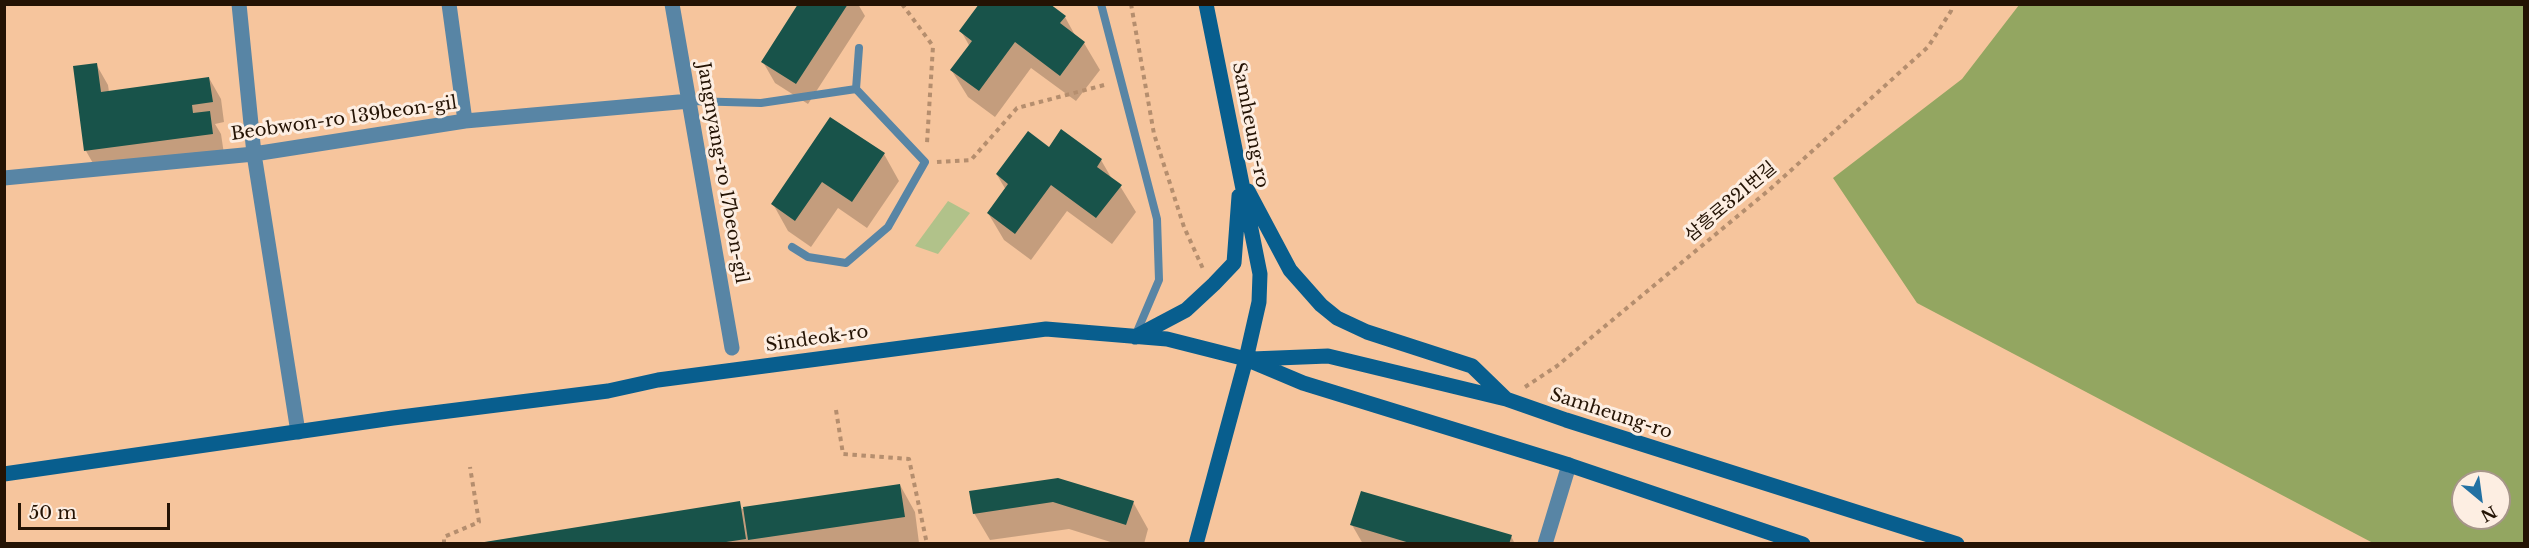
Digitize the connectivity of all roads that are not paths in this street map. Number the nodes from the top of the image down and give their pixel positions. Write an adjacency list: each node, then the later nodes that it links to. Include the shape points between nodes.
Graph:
1 (238, 4): 10 (street)
2 (449, 4): 9 (street)
3 (672, 4): 8 (street, Jangnyang-ro 17beon-gil)
4 (1101, 4): 14 (lane, via 1157,219 1159,280)
5 (1206, 4): 11 (main road, Samheung-ro)
6 (859, 48): 7 (lane)
7 (856, 88): 8 (lane, via 761,103); 13 (lane, via 925,162 888,227 846,263 808,257)
8 (690, 101): 9 (street, Beobwon-ro 139beon-gil); 15 (street, Jangnyang-ro 17beon-gil)
9 (465, 121): 10 (street, Beobwon-ro 139beon-gil)
10 (254, 154): 12 (street, Beobwon-ro 139beon-gil); 18 (street)
11 (1240, 175): 14 (main road, via 1234,263 1186,310); 16 (main road, Samheung-ro, via 1260,274 1259,302); 17 (main road, via 1290,270 1321,305 1337,318 1367,332 1472,366)
12 (4, 178)
13 (792, 247)
14 (1135, 336): 16 (main road, Sindeok-ro, via 1167,339); 18 (main road, Sindeok-ro, via 1046,329)
15 (732, 348)
16 (1246, 359): 17 (main road, Samheung-ro, via 1328,356); 19 (main road, via 1303,383); 21 (main road)
17 (1506, 399): 24 (main road, Samheung-ro)
18 (298, 432): 20 (main road, Sindeok-ro)
19 (1569, 465): 22 (street); 23 (main road)
20 (4, 474)
21 (1196, 543)
22 (1545, 543)
23 (1803, 543)
24 (1957, 543)

